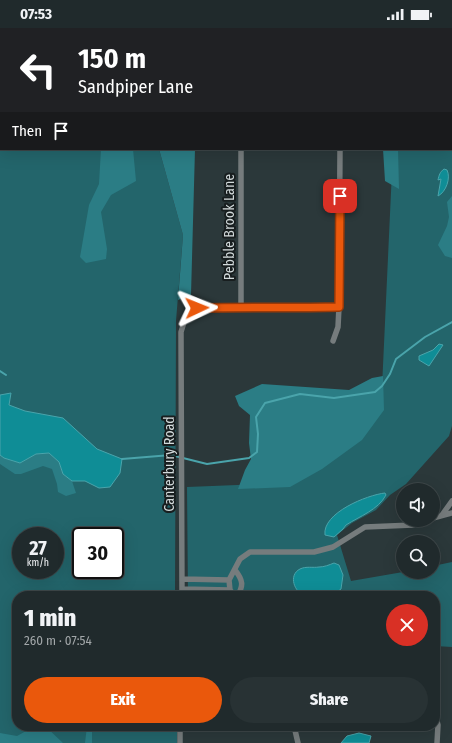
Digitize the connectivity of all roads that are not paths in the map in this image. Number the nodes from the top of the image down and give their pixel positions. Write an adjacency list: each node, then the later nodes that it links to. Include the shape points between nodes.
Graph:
1 (241, 150): 3 (street, Pebble Brook Lane)
2 (340, 150): 4 (street)
3 (241, 306): 4 (street); 11 (street, Canterbury Road, via 197,308 186,316 181,332)
4 (339, 307): 5 (street)
5 (334, 341)
6 (452, 501): 8 (street)
7 (452, 513): 8 (street)
8 (442, 515)
9 (396, 526): 10 (street, via 365,527 332,547 314,552 250,552 240,559)
10 (236, 570): 12 (street); 15 (street, via 243,584)
11 (182, 579): 12 (street); 13 (street, Canterbury Road)
12 (229, 580): 14 (street)
13 (182, 589): 14 (street)
14 (230, 590)
15 (241, 591)
16 (180, 731): 19 (street)
17 (295, 731): 20 (street)
18 (438, 731): 21 (street)
19 (180, 743)
20 (298, 743)
21 (437, 743)

